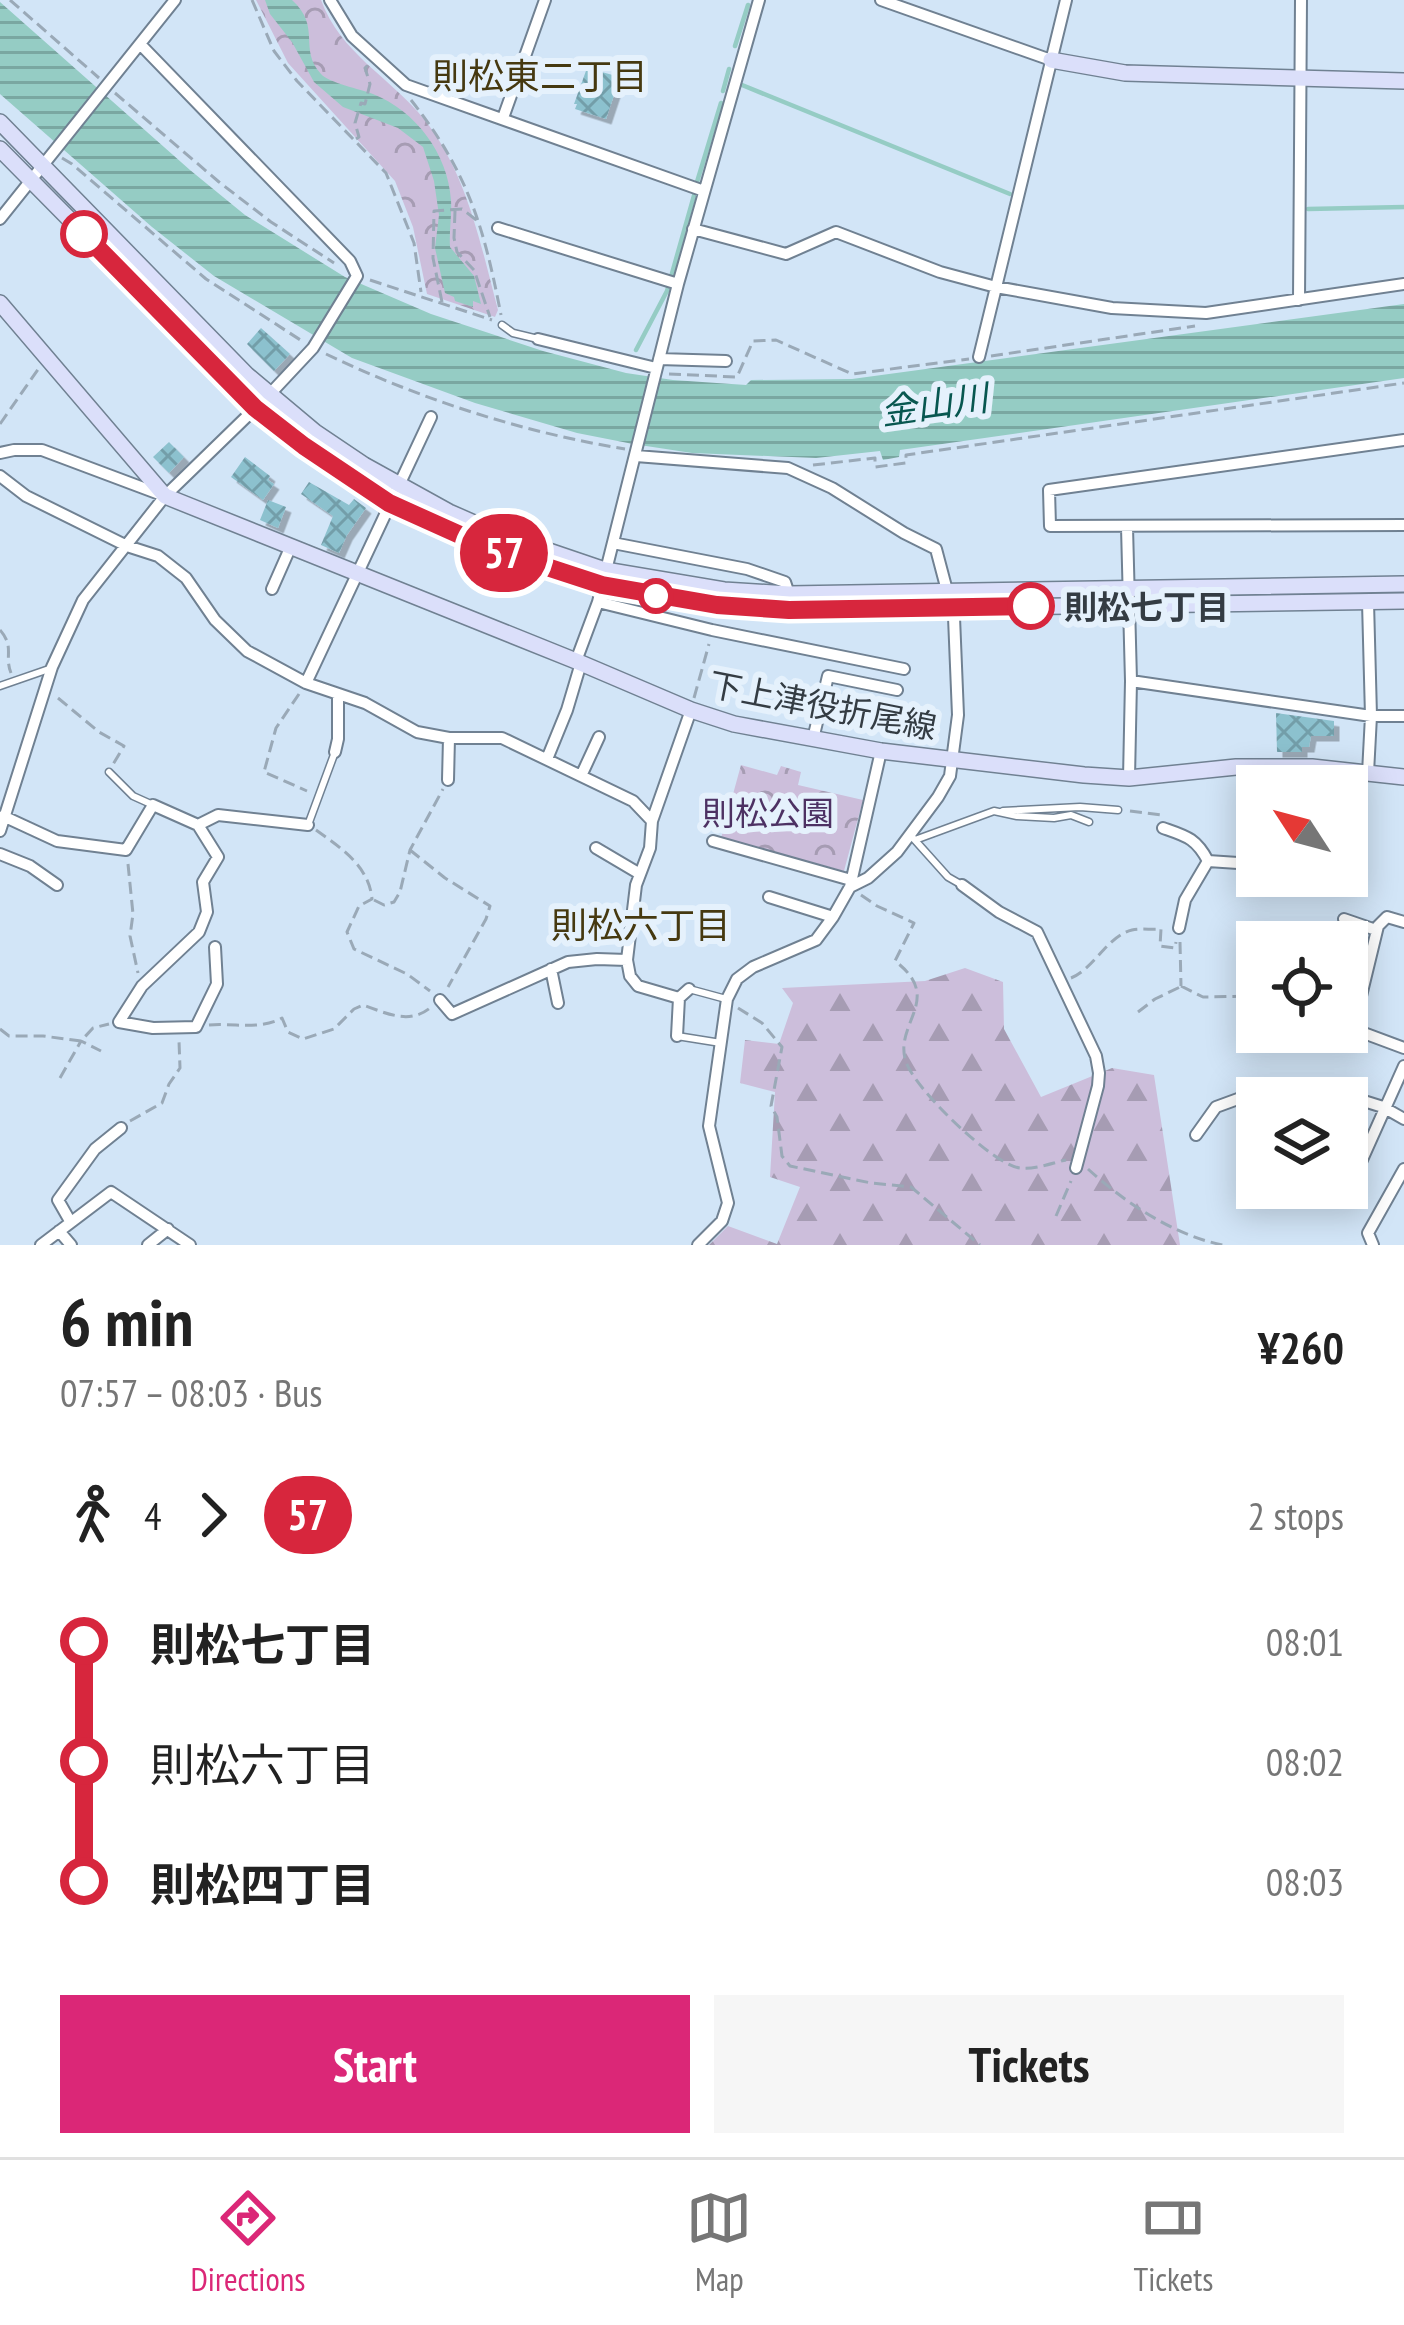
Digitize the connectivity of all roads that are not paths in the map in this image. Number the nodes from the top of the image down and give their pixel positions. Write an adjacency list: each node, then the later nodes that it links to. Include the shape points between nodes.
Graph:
1 (175, 0): 8 (street)
2 (330, 0): 12 (street, via 352,36 406,85)
3 (545, 0): 12 (street)
4 (759, 0): 17 (street)
5 (881, 0): 9 (street)
6 (1066, 0): 9 (street)
7 (1301, 0): 10 (street)
8 (140, 44): 15 (street); 33 (street, via 350,261 356,278 313,347)
9 (1052, 60): 10 (street, via 1125,73); 23 (street)
10 (1301, 80): 11 (street); 24 (street)
11 (1404, 81)
12 (503, 118): 17 (street)
13 (0, 122): 15 (street)
14 (0, 148): 16 (street)
15 (42, 164): 16 (street); 33 (street)
16 (31, 180): 18 (street); 34 (street)
17 (704, 191): 20 (street)
18 (0, 219)
19 (498, 228): 21 (street)
20 (693, 229): 21 (street); 23 (street, via 786,254 836,232)
21 (678, 284): 32 (street)
22 (1404, 284): 24 (street)
23 (996, 287): 24 (street, via 1112,308 1207,313); 30 (street)
24 (1298, 299)
25 (0, 303): 28 (street, 下上津役折尾線)
26 (0, 324): 28 (street)
27 (502, 325): 29 (lane)
28 (22, 331): 41 (street, 下上津役折尾線)
29 (538, 339): 32 (street)
30 (979, 357)
31 (726, 361): 32 (street)
32 (657, 366): 38 (street)
33 (269, 395): 34 (street); 40 (street)
34 (255, 408): 41 (street); 42 (street)
35 (431, 417): 40 (street)
36 (1404, 440): 44 (street, via 1049,490 1050,526)
37 (0, 453): 41 (street, via 42,450)
38 (636, 453): 45 (street); 54 (street, via 788,468 832,488 936,550)
39 (0, 476): 47 (street)
40 (398, 485): 42 (street); 50 (street)
41 (165, 496): 46 (street, 下上津役折尾線); 47 (street)
42 (389, 503): 48 (street); 50 (street)
43 (1404, 525): 44 (street)
44 (1127, 527): 53 (street)
45 (613, 543): 50 (street); 52 (street, via 746,569 784,582)
46 (291, 546): 48 (street, 下上津役折尾線); 51 (street)
47 (127, 547): 60 (street, via 83,600); 63 (street, via 158,556 247,651)
48 (358, 573): 59 (street, 下上津役折尾線); 63 (street)
49 (1404, 584): 53 (street)
50 (602, 586): 52 (street); 57 (street); 58 (street); 59 (street)
51 (272, 589)
52 (789, 594): 54 (street)
53 (1129, 595): 54 (street); 55 (street); 62 (street)
54 (951, 599): 57 (street); 76 (street)
55 (1368, 602): 56 (street); 68 (street)
56 (1404, 602)
57 (728, 606): 58 (street)
58 (719, 632): 61 (street)
59 (578, 662): 67 (street, 下上津役折尾線); 75 (street)
60 (52, 668): 64 (lane); 87 (street)
61 (904, 669)
62 (1131, 680): 68 (street); 82 (street)
63 (306, 683): 66 (street)
64 (0, 686)
65 (896, 690): 72 (street, via 828,676)
66 (338, 694): 71 (street); 74 (street)
67 (692, 706): 72 (street, 下上津役折尾線, via 734,724); 88 (street)
68 (1371, 716): 69 (street); 79 (street)
69 (1404, 716)
70 (599, 737): 80 (street)
71 (449, 738): 75 (street, via 502,738); 83 (street)
72 (813, 739): 73 (street, 下上津役折尾線)
73 (881, 751): 76 (street, 下上津役折尾線); 101 (street)
74 (335, 752): 91 (lane)
75 (547, 759): 80 (street)
76 (953, 761): 82 (street, 下上津役折尾線); 94 (street)
77 (1236, 767): 82 (street, 下上津役折尾線)
78 (109, 772): 84 (lane)
79 (1369, 773): 81 (street, 下上津役折尾線)
80 (581, 776): 88 (street, via 632,801)
81 (1404, 777)
82 (1129, 778)
83 (448, 780)
84 (153, 805): 87 (street, via 126,850 57,841); 90 (street)
85 (1118, 810): 86 (lane)
86 (994, 811): 89 (lane); 94 (lane)
87 (3, 816): 93 (street)
88 (652, 821): 100 (street)
89 (1089, 822)
90 (198, 825): 91 (street, via 218,814); 110 (street, via 218,856 203,882 207,912 199,932 142,986 119,1022 196,1027 217,984)
91 (308, 825)
92 (1163, 828): 98 (street, via 1200,845)
93 (0, 831)
94 (913, 837): 101 (street, via 868,878); 103 (lane)
95 (713, 842): 101 (street)
96 (596, 848): 100 (street)
97 (0, 854): 102 (street)
98 (1208, 861): 99 (street); 108 (street)
99 (1236, 863)
100 (640, 874): 111 (street)
101 (850, 883): 105 (street)
102 (57, 885)
103 (962, 885): 126 (street, via 1036,932 1096,1056)
104 (769, 897): 105 (street)
105 (832, 917): 114 (street, via 816,940 737,979)
106 (1343, 920): 109 (street)
107 (1404, 922): 109 (street, via 1387,917)
108 (1179, 928)
109 (1376, 930): 119 (street, via 1353,1029)
110 (214, 947)
111 (627, 960): 112 (street); 113 (street, via 638,986)
112 (551, 969): 115 (street, via 452,1014); 116 (street)
113 (684, 994): 114 (lane); 117 (street)
114 (727, 999): 118 (street)
115 (440, 1000)
116 (559, 1003)
117 (677, 1036): 118 (lane)
118 (721, 1042): 135 (street, via 709,1126 728,1203)
119 (1404, 1048)
120 (1404, 1066): 121 (street)
121 (1383, 1107): 122 (street); 124 (street, via 1335,1092 1246,1096 1216,1107); 125 (street)
122 (1404, 1119)
123 (121, 1128): 128 (street, via 58,1200)
124 (1196, 1135)
125 (1368, 1144)
126 (1077, 1163)
127 (1404, 1169): 136 (street, via 1373,1220)
128 (70, 1221): 129 (street, via 111,1192); 130 (street)
129 (168, 1229): 133 (street); 134 (street)
130 (59, 1231): 131 (street); 132 (street)
131 (40, 1245)
132 (71, 1245)
133 (148, 1245)
134 (190, 1245)
135 (698, 1245)
136 (1373, 1245)

